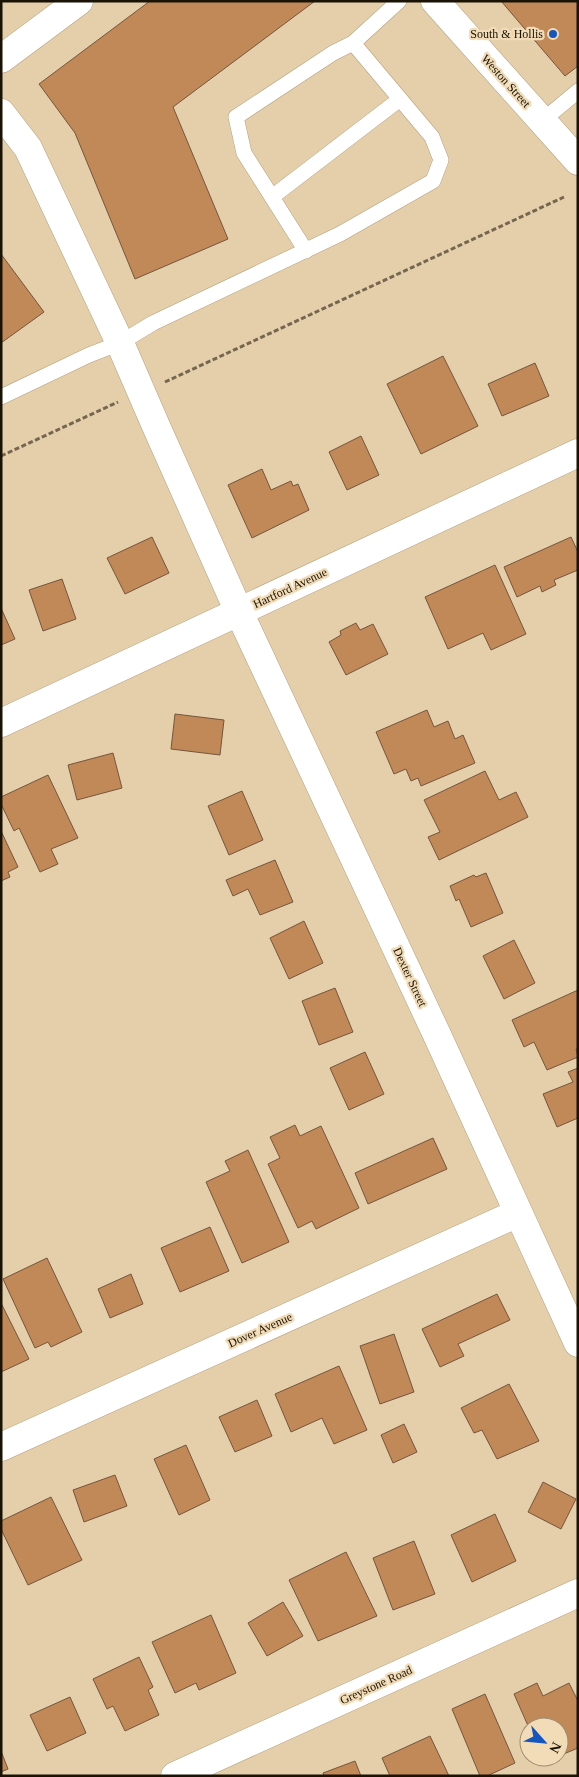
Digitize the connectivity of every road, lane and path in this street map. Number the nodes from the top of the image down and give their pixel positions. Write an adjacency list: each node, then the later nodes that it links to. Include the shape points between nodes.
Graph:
1 (78, 1): 5 (street)
2 (399, 1): 4 (lane)
3 (434, 1): 9 (street, Weston Street)
4 (353, 43): 7 (lane); 11 (lane, via 236,117 244,152)
5 (1, 59)
6 (578, 91): 9 (lane)
7 (400, 99): 11 (lane); 13 (lane, via 432,137 441,160 434,181)
8 (1, 113): 14 (street, Dexter Street, via 28,148)
9 (542, 121): 10 (street, Weston Street)
10 (578, 162)
11 (272, 197): 13 (lane)
12 (564, 197): 15 (path)
13 (306, 251): 14 (lane, via 153,323)
14 (120, 343): 16 (lane); 20 (street, Dexter Street)
15 (158, 385)
16 (1, 397)
17 (121, 401): 19 (path)
18 (578, 453): 20 (street, Hartford Avenue)
19 (1, 456)
20 (239, 612): 21 (street, Hartford Avenue); 22 (street, Dexter Street)
21 (1, 723)
22 (518, 1213): 23 (street, Dexter Street); 24 (street, Dover Avenue)
23 (578, 1344)
24 (1, 1447)
25 (578, 1593): 26 (street, Greystone Road)
26 (174, 1776)

